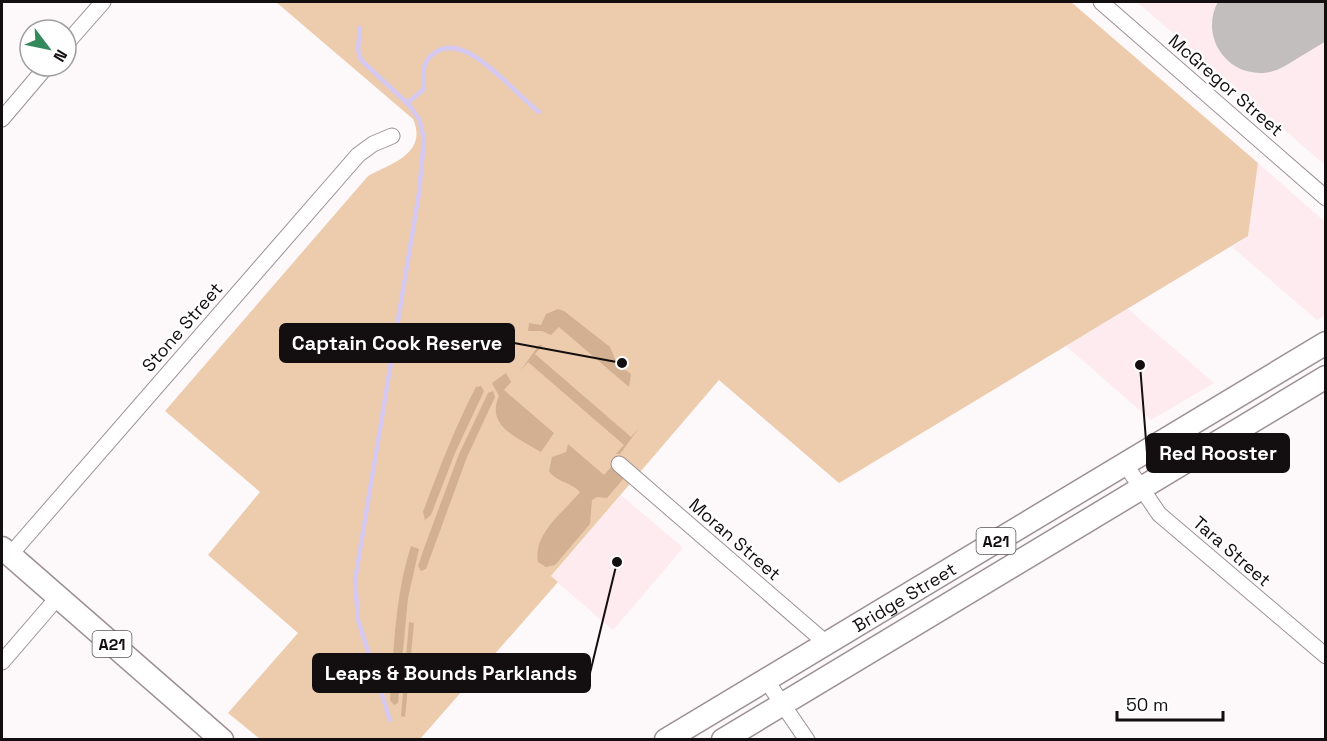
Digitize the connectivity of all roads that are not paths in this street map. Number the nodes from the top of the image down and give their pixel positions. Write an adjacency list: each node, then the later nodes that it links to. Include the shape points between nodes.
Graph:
1 (103, 2): 3 (street)
2 (1101, 2): 7 (street, McGregor Street)
3 (78, 30)
4 (37, 78): 5 (street)
5 (2, 119)
6 (392, 136): 13 (street, Stone Street, via 357,155)
7 (1326, 198)
8 (1326, 343): 11 (highway, Bridge Street / A21)
9 (1326, 376): 12 (highway, Bridge Street / A21)
10 (619, 464): 15 (street, Moran Street)
11 (1125, 464): 12 (street, Tara Street); 15 (highway, Bridge Street / A21)
12 (1140, 488): 16 (street, Tara Street, via 1159,514); 19 (highway, Bridge Street / A21)
13 (6, 552): 14 (highway, A21)
14 (58, 597): 17 (street); 20 (highway, A21)
15 (826, 643): 18 (highway, Bridge Street / A21)
16 (1326, 656)
17 (2, 662)
18 (766, 680): 19 (street); 21 (highway, Bridge Street / A21)
19 (782, 705): 22 (highway, Bridge Street / A21); 23 (street)
20 (222, 740)
21 (666, 740)
22 (723, 740)
23 (807, 740)

